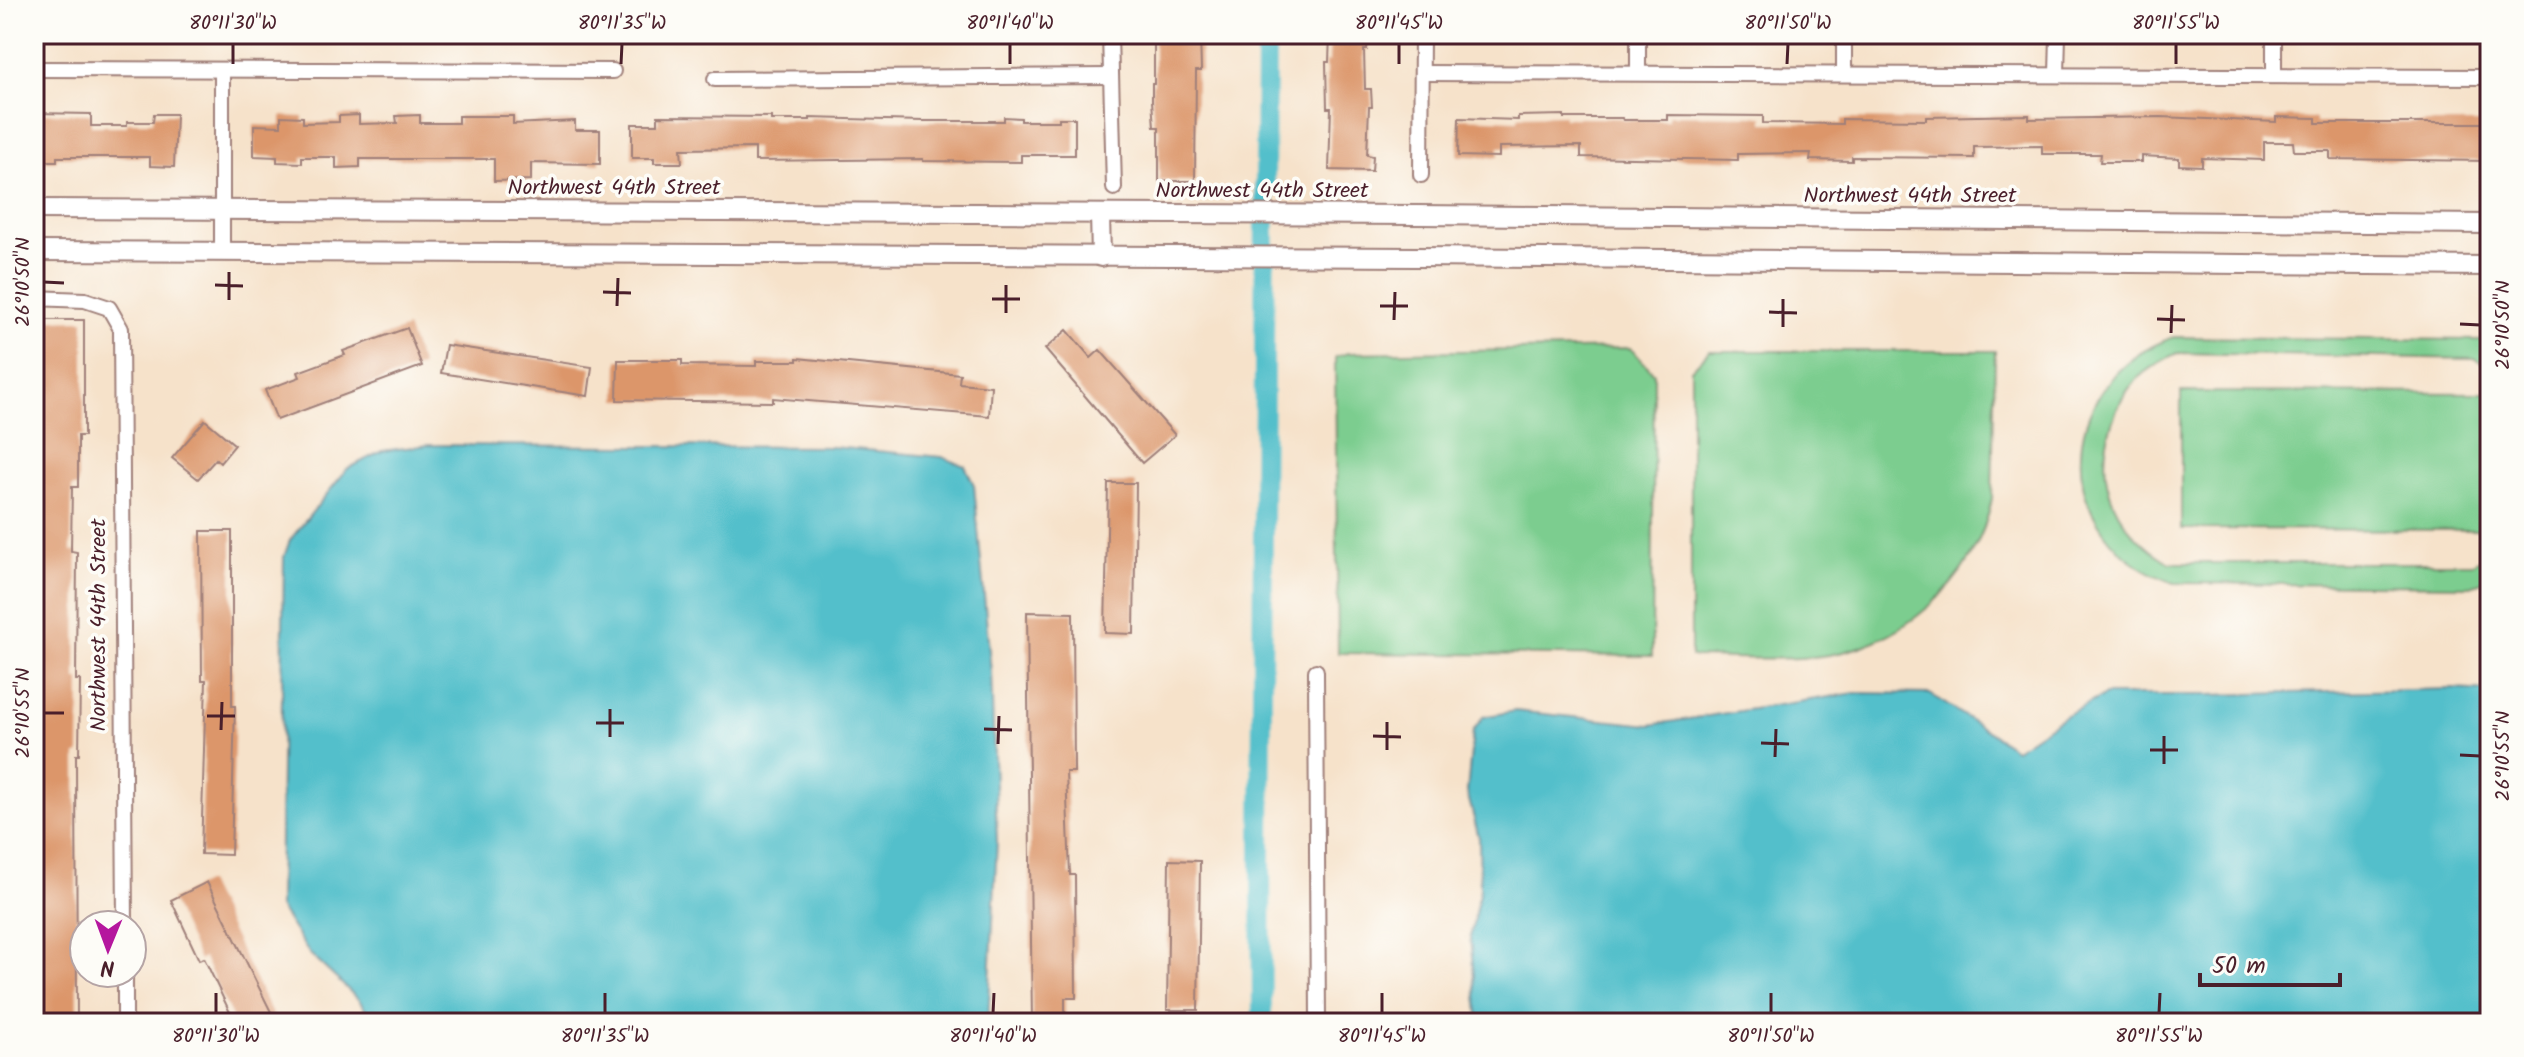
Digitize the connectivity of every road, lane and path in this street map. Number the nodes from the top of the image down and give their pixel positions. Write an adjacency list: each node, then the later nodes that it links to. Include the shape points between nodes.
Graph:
1 (1110, 34): 14 (street)
2 (1422, 34): 10 (street)
3 (1638, 34): 11 (street)
4 (1844, 34): 12 (street)
5 (2058, 34): 13 (street)
6 (2274, 34): 15 (street)
7 (34, 69): 8 (street)
8 (222, 70): 9 (street); 21 (street)
9 (613, 71)
10 (1422, 73): 11 (street); 18 (street)
11 (1638, 73): 12 (street)
12 (1844, 74): 13 (street)
13 (2057, 75): 15 (street)
14 (1110, 76): 17 (street); 19 (street)
15 (2274, 76): 16 (street)
16 (2490, 77)
17 (715, 79)
18 (1421, 175)
19 (1114, 188)
20 (34, 209): 21 (street, Northwest 44th Street)
21 (222, 211): 22 (street, Northwest 44th Street); 25 (street)
22 (1100, 214): 23 (street, Northwest 44th Street); 26 (street)
23 (2490, 224)
24 (34, 251): 25 (street)
25 (222, 252): 26 (street)
26 (1101, 257): 27 (street)
27 (2490, 266)
28 (34, 298): 30 (street, Northwest 44th Street, via 85,300 109,308 121,329)
29 (1316, 671): 33 (street)
30 (125, 909)
31 (125, 989): 32 (street)
32 (125, 1023)
33 (1318, 1023)

